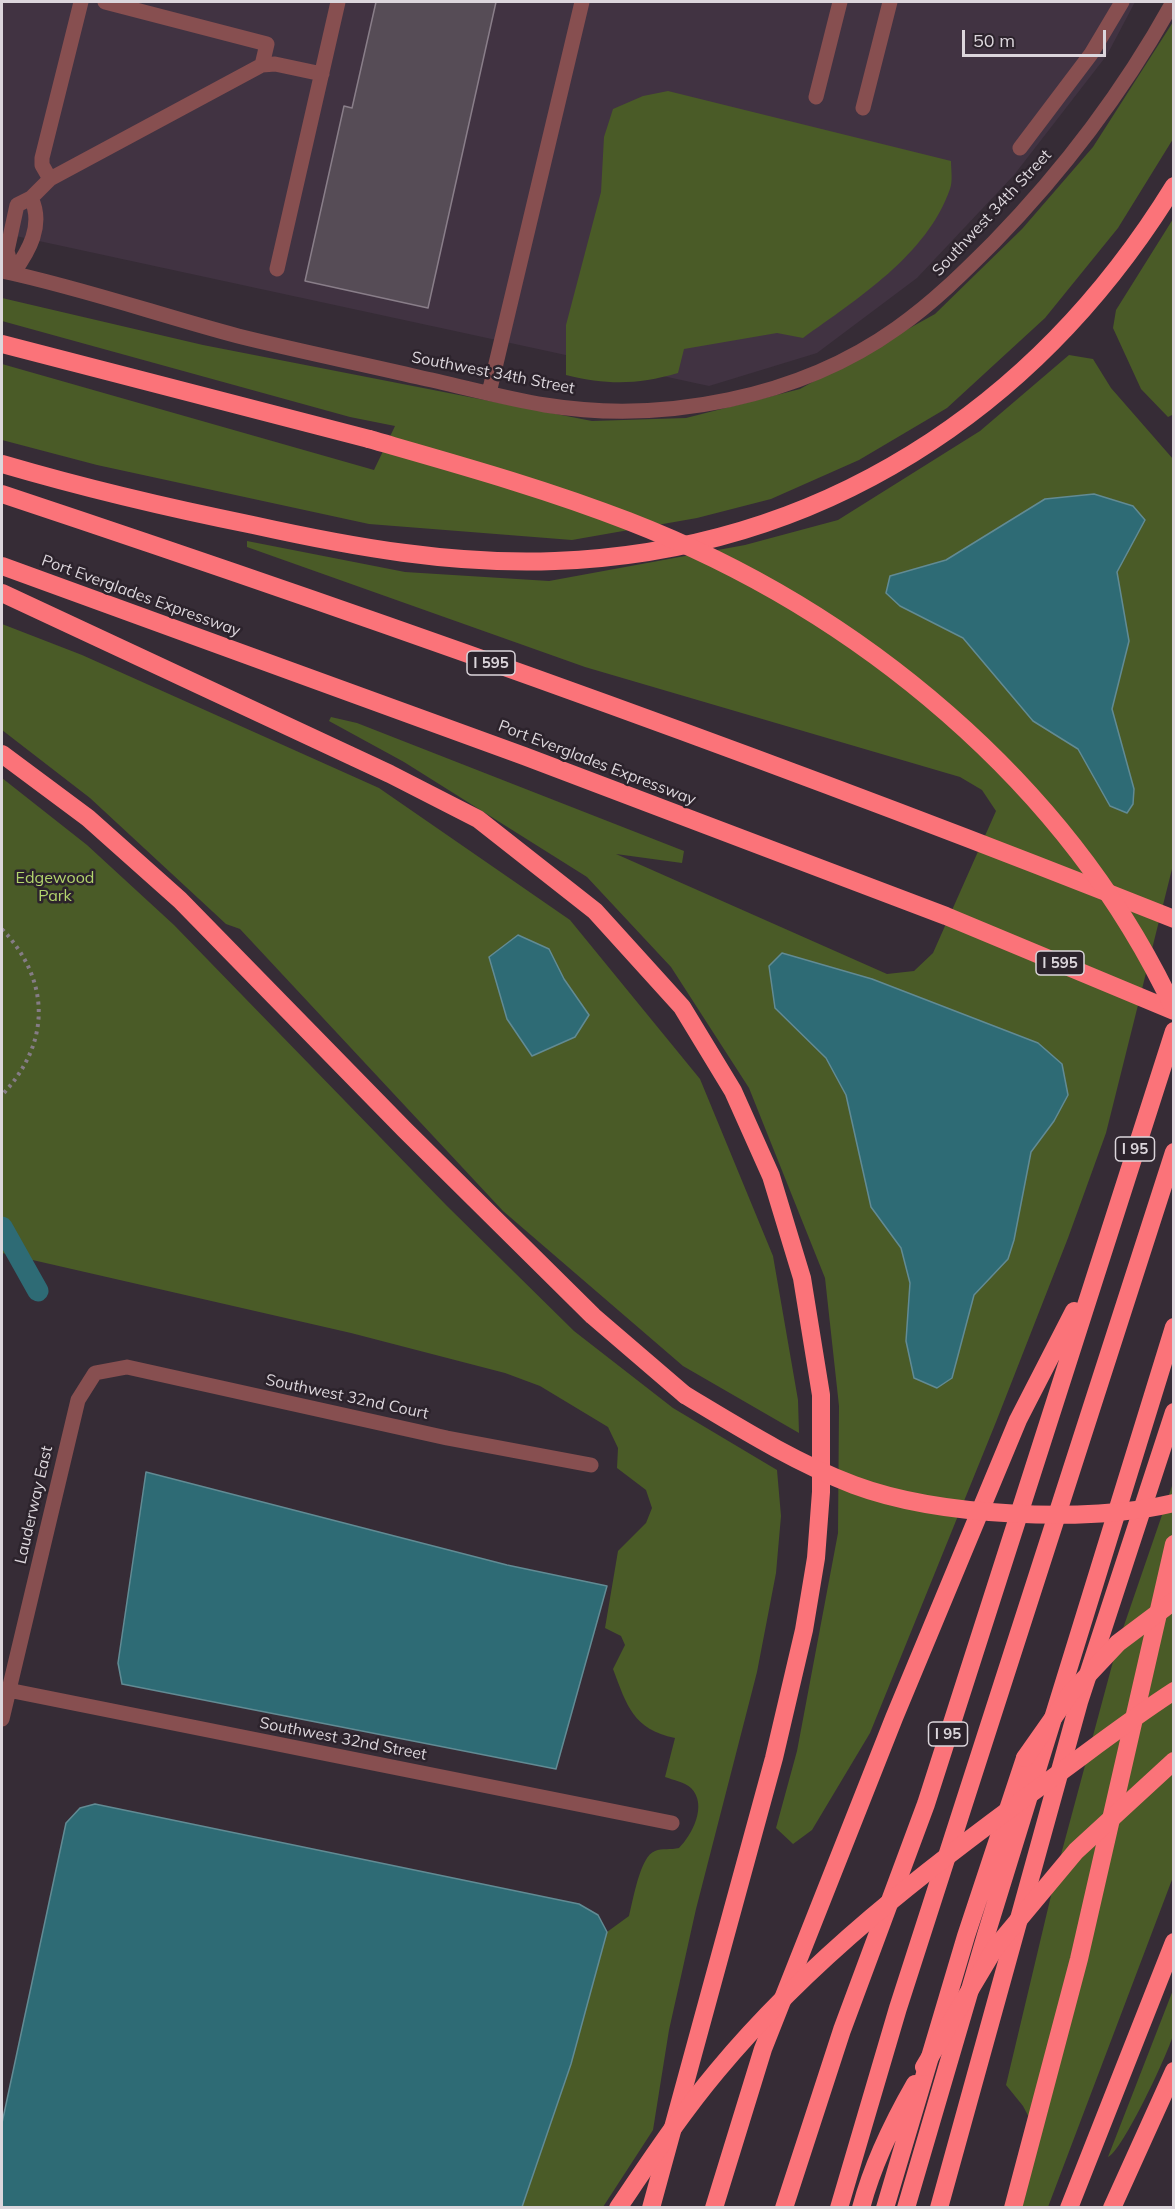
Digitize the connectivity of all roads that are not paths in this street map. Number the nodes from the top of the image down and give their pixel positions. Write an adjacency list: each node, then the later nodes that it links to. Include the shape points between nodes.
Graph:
1 (81, 2): 14 (street, via 42,158)
2 (105, 2): 9 (street, via 267,44)
3 (338, 2): 10 (street)
4 (582, 2): 20 (street)
5 (840, 2): 11 (street)
6 (890, 2): 12 (street)
7 (1122, 2): 13 (street, via 1090,54)
8 (1173, 2): 20 (street, Southwest 34th Street, via 1099,118 1028,205 950,286 898,328 822,370 744,395 690,405 640,411 546,405)
9 (262, 64): 10 (street); 14 (street)
10 (322, 74): 17 (street)
11 (816, 96)
12 (863, 108)
13 (1020, 148)
14 (50, 179): 16 (street)
15 (1173, 186): 21 (highway, via 1128,253 1066,328 1002,390 964,420 844,492 763,523 688,545 633,555 553,561 425,556 207,516)
16 (31, 198): 18 (street, via 17,205 7,251); 18 (street, via 37,210 31,248)
17 (277, 269)
18 (7, 272): 20 (street, Southwest 34th Street, via 241,336)
19 (2, 344): 27 (highway, bridge, via 369,439 505,479 630,522 762,584 860,645 914,685 1014,779 1098,880 1138,941)
20 (489, 393)
21 (2, 464)
22 (2, 494): 26 (highway, I 595, bridge, via 554,684 978,841)
23 (2, 566): 27 (highway, Port Everglades Expressway / I 595, via 524,756 946,916)
24 (2, 593): 46 (highway, via 478,819 595,911 682,1007 733,1091 771,1176 802,1278 822,1395 816,1558 804,1630 774,1758)
25 (2, 754): 35 (highway, bridge, via 88,818 180,900 592,1316 686,1395 782,1452 855,1485 925,1503 994,1513 1066,1515)
26 (1173, 919)
27 (1173, 1010)
28 (1173, 1031): 30 (highway, I 95)
29 (1173, 1152): 49 (highway, via 898,2008)
30 (1101, 1257): 47 (highway, via 1018,1420 894,1718 763,2049); 48 (highway, I 95, via 926,1804 842,2030)
31 (1173, 1328): 52 (highway, via 989,1924)
32 (94, 1373): 34 (street, Southwest 32nd Court, via 127,1367 447,1438); 38 (street, Lauderway East, via 78,1400)
33 (1173, 1412): 53 (highway, via 1076,1713)
34 (591, 1465)
35 (1173, 1503)
36 (1173, 1544): 54 (highway, via 1079,1959)
37 (1173, 1601): 51 (highway, bridge, via 1118,1643 1070,1694 1026,1758 966,1936)
38 (8, 1690): 40 (street, Lauderway East); 42 (street, Southwest 32nd Street)
39 (1173, 1691): 45 (highway, bridge, via 971,1836 864,1922 766,2017 716,2072)
40 (2, 1719)
41 (1173, 1761): 50 (highway, bridge, via 1076,1851 995,1948 890,2127)
42 (672, 1823)
43 (1173, 1942): 55 (highway)
44 (1173, 2071): 56 (highway)
45 (618, 2208)
46 (651, 2208)
47 (714, 2208)
48 (784, 2208)
49 (839, 2208)
50 (861, 2208)
51 (885, 2208)
52 (906, 2208)
53 (939, 2208)
54 (1013, 2208)
55 (1069, 2208)
56 (1112, 2208)

